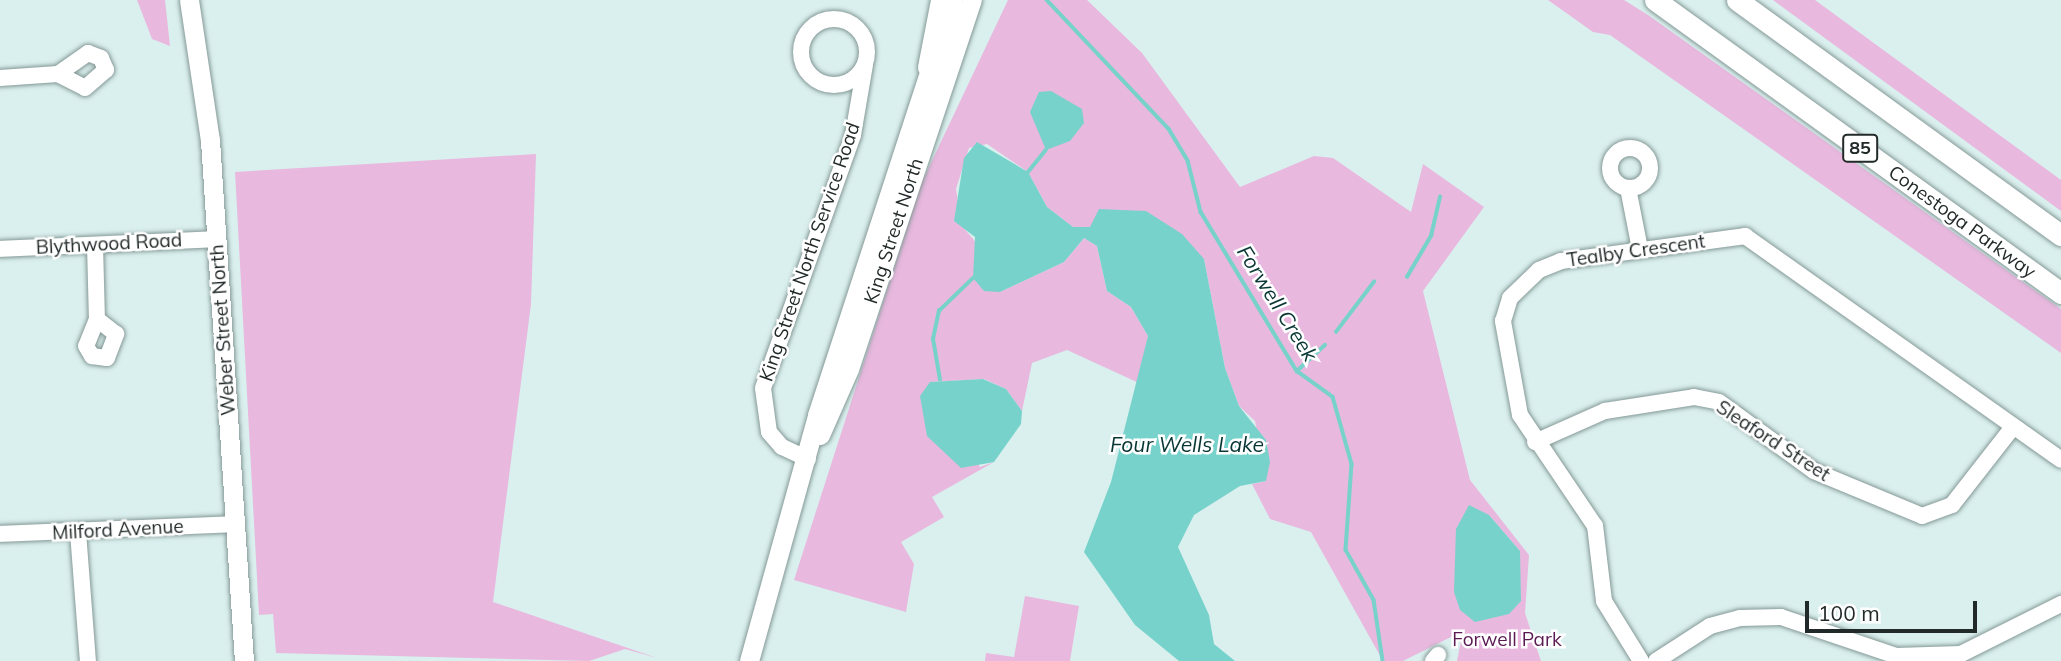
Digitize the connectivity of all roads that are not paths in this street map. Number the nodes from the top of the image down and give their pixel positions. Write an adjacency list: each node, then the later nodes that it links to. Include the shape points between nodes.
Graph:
1 (189, 0): 13 (main road, Weber Street North)
2 (941, 0): 8 (highway)
3 (953, 0): 8 (main road, King Street North)
4 (972, 0): 21 (main road, King Street North, via 849,369)
5 (1737, 0): 12 (highway, 85)
6 (1656, 1): 17 (highway, Conestoga Parkway / 85)
7 (865, 65): 7 (street, King Street North Service Road, via 865,37 846,20 815,24 802,43 808,74 829,85 849,82); 21 (street, King Street North Service Road, via 853,135 763,388 769,432)
8 (928, 67): 21 (main road, King Street North)
9 (58, 74): 10 (street)
10 (0, 78)
11 (1628, 188): 15 (street)
12 (2061, 235)
13 (217, 239): 14 (street, Blythwood Road); 23 (main road, Weber Street North)
14 (95, 245): 16 (street, Blythwood Road); 18 (street)
15 (1640, 248): 19 (street, Tealby Crescent, via 1745,236 1758,242); 20 (street, Tealby Crescent, via 1561,261 1539,270 1510,298 1503,338 1520,415)
16 (0, 249)
17 (2061, 293)
18 (97, 319)
19 (2013, 427): 20 (street, Sleaford Street, via 1952,505 1922,516 1814,471 1719,402 1694,397 1605,411); 22 (street, Tealby Crescent)
20 (1535, 442): 31 (street, Tealby Crescent, via 1566,476 1595,526 1604,601)
21 (808, 458): 30 (main road, King Street North)
22 (2061, 460)
23 (236, 524): 24 (street, Milford Avenue); 29 (main road, Weber Street North)
24 (78, 532): 25 (street, Milford Avenue); 28 (street)
25 (0, 534)
26 (2061, 604): 27 (street, via 1985,647)
27 (1925, 660): 32 (street, via 1864,648 1782,617 1710,626)
28 (88, 661)
29 (244, 661)
30 (749, 661)
31 (1641, 661)
32 (1656, 661)

